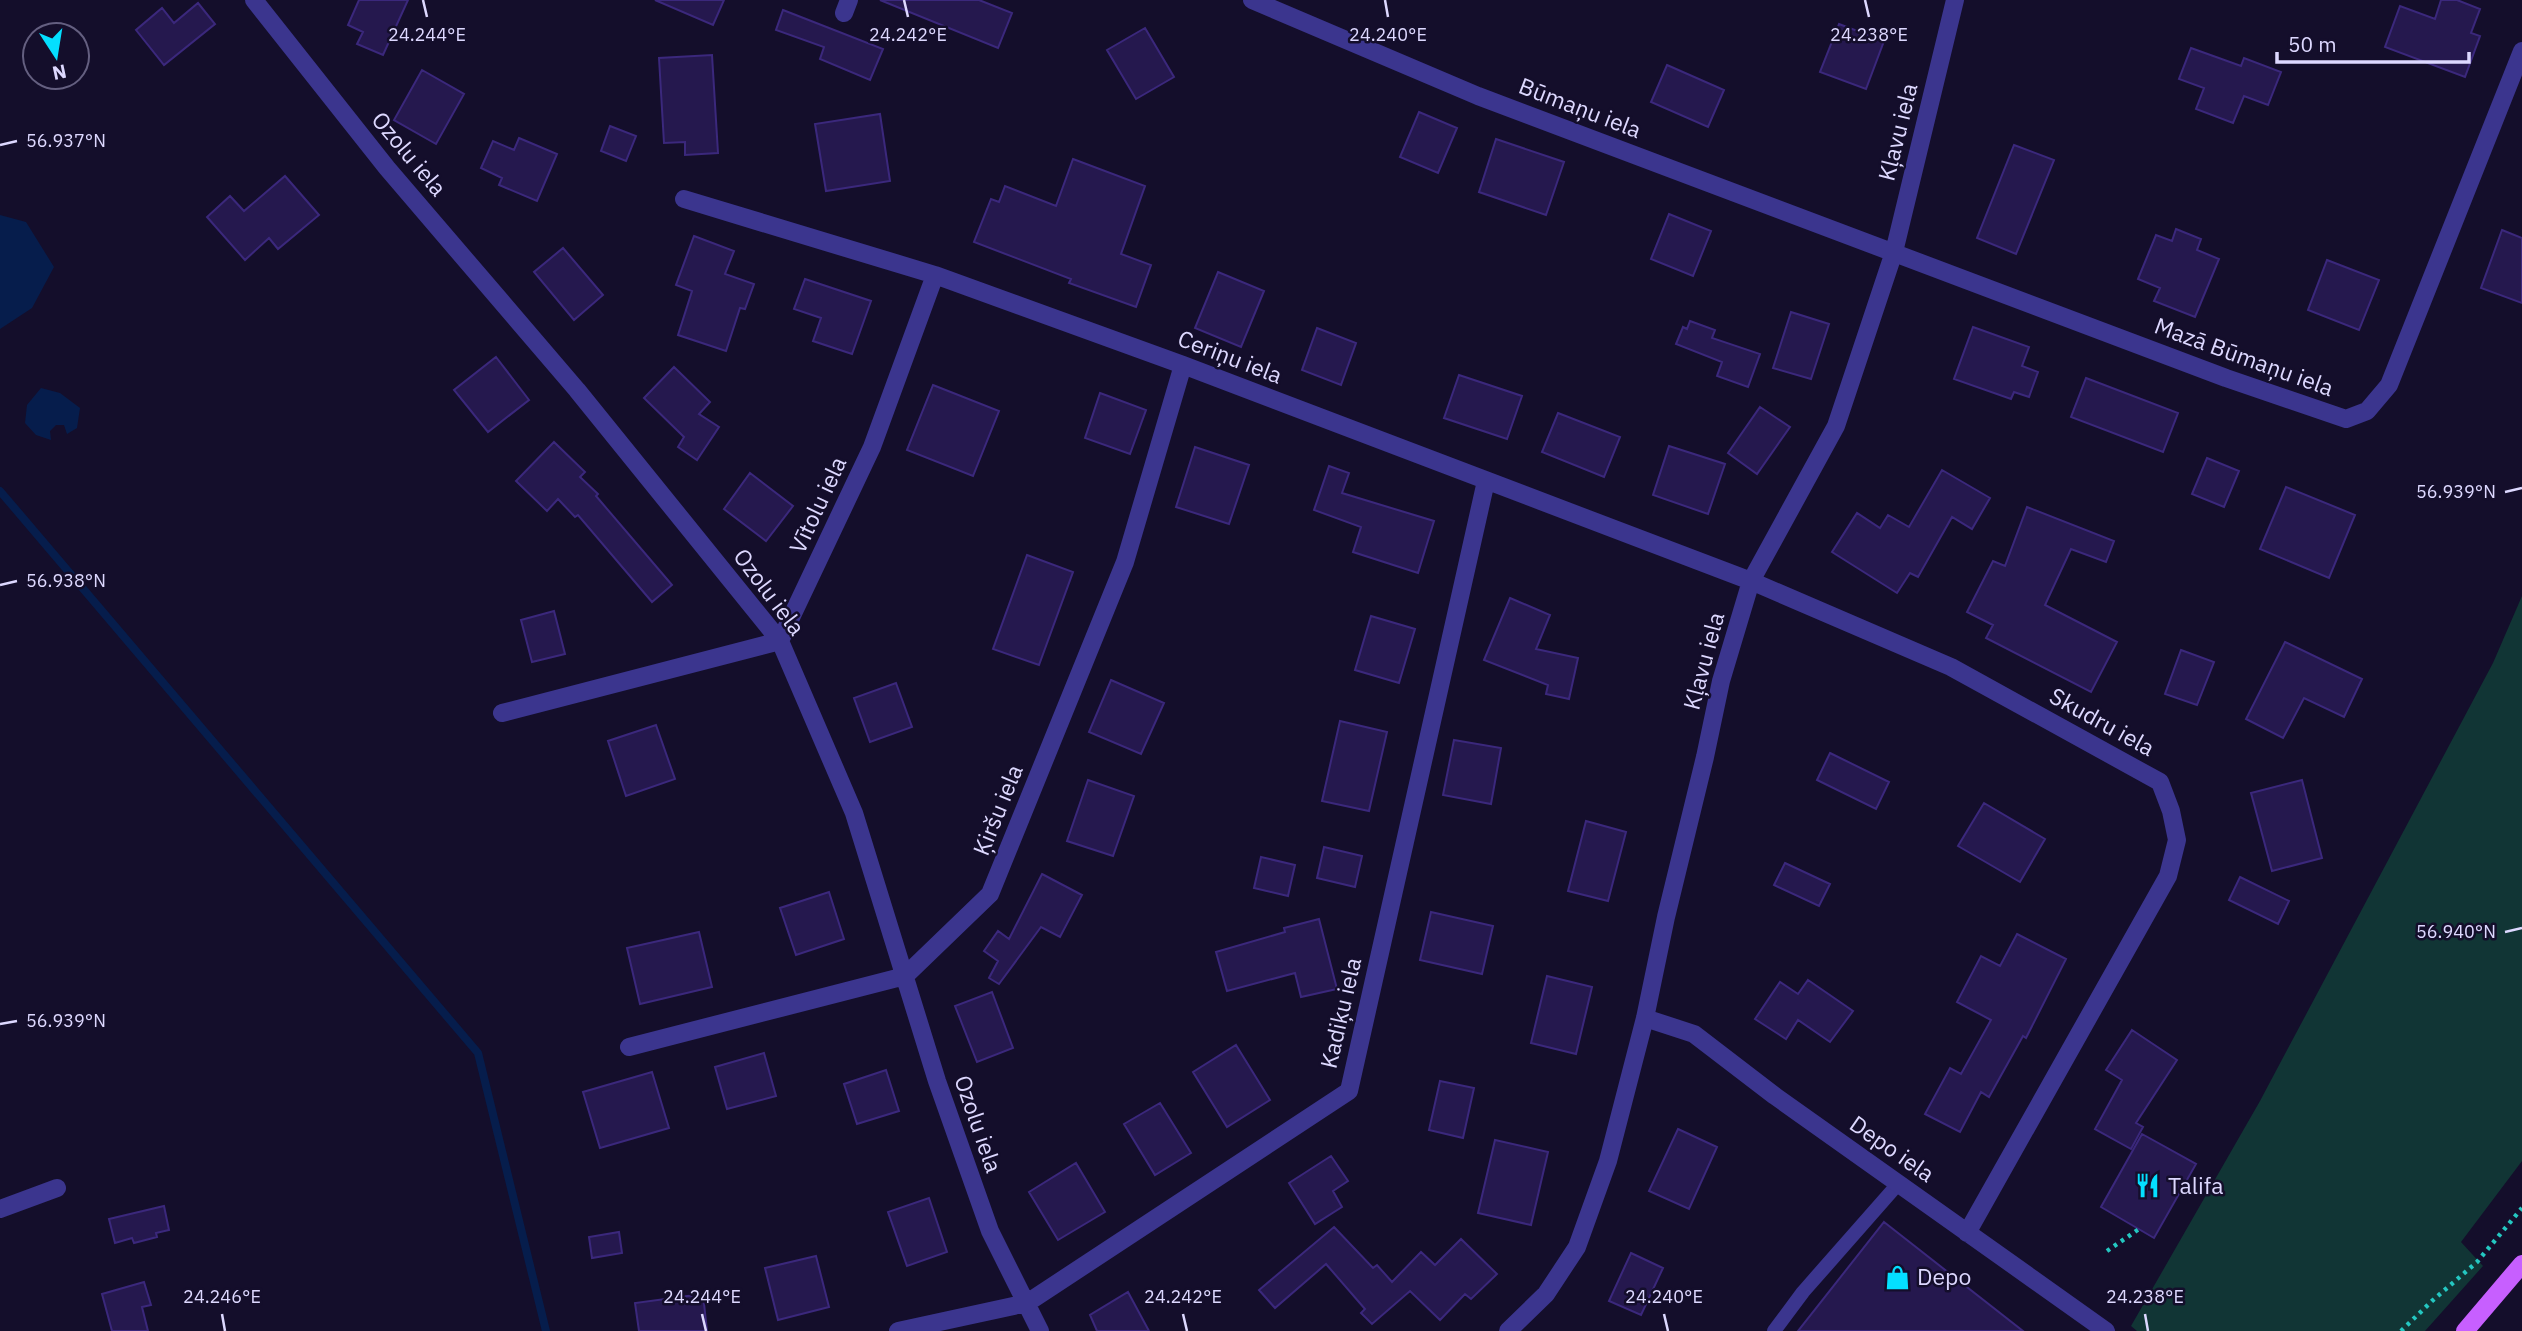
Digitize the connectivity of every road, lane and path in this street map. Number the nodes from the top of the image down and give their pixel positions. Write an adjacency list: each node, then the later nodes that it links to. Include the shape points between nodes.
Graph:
1 (254, 0): 11 (street, Ozolu iela, via 387,168 577,390)
2 (1252, 0): 6 (street, Būmaņu iela, via 1478,96)
3 (1955, 0): 6 (street, Kļavu iela)
4 (2522, 51): 6 (street, Mazā Būmaņu iela, via 2389,385 2367,411 2346,419)
5 (684, 199): 7 (street, Ceriņu iela)
6 (1894, 252): 10 (street, Kļavu iela, via 1836,426)
7 (935, 275): 8 (street, Ceriņu iela); 11 (street, Vītolu iela, via 872,447)
8 (1183, 365): 9 (street, Ceriņu iela); 13 (street, Ķiršu iela, via 1125,562 990,894)
9 (1486, 481): 10 (street, Ceriņu iela); 24 (street, Kadiķu iela, via 1349,1091)
10 (1751, 581): 14 (street, Kļavu iela, via 1721,681); 21 (street, Skudru iela, via 1951,667 2160,782 2171,811 2177,840 2168,876)
11 (780, 641): 12 (street); 13 (street, Ozolu iela, via 854,813)
12 (502, 713)
13 (905, 976): 15 (street, Ķiršu iela); 24 (street, Ozolu iela, via 990,1231)
14 (1645, 1018): 16 (street, Depo iela, via 1694,1034); 27 (street, Kļavu iela, via 1608,1161 1577,1247 1546,1294)
15 (629, 1047)
16 (1898, 1184): 21 (street, Depo iela); 28 (lane)
17 (57, 1188): 19 (street)
18 (2522, 1208): 30 (path, via 2477,1262)
19 (0, 1209)
20 (2138, 1228): 22 (path)
21 (1967, 1233): 29 (street, Depo iela)
22 (2107, 1251)
23 (2522, 1264): 31 (main road)
24 (1027, 1303): 25 (street, Kadiķu iela); 26 (street, Ozolu iela)
25 (898, 1331)
26 (1040, 1331)
27 (1508, 1331)
28 (1774, 1331)
29 (2106, 1331)
30 (2401, 1331)
31 (2465, 1331)

